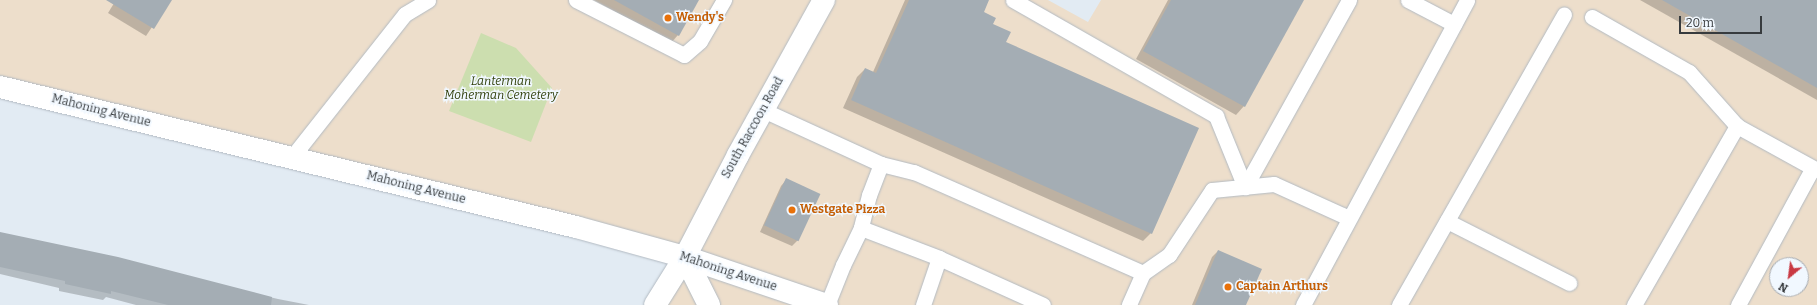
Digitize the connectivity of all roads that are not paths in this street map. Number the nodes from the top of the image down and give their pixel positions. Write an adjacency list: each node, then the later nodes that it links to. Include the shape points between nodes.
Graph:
1 (428, 0): 15 (lane, via 405,14)
2 (576, 0): 3 (lane, via 684,55 700,41)
3 (724, 0)
4 (1012, 0): 18 (lane, via 1216,116)
5 (1349, 0): 18 (lane)
6 (1408, 0): 11 (lane)
7 (1467, 0): 11 (lane)
8 (822, 1): 13 (main road, South Raccoon Road)
9 (1564, 15): 20 (lane)
10 (1592, 17): 14 (lane, via 1689,72)
11 (1454, 24): 19 (lane)
12 (0, 86): 15 (main road, Mahoning Avenue)
13 (763, 110): 16 (lane); 22 (main road, South Raccoon Road)
14 (1737, 126): 17 (lane); 34 (lane)
15 (292, 157): 22 (main road, Mahoning Avenue, via 576,226)
16 (880, 164): 21 (lane); 24 (lane, via 914,172)
17 (1814, 169): 35 (lane)
18 (1244, 187): 19 (lane, via 1274,184); 24 (lane, via 1212,190 1169,255)
19 (1349, 218): 32 (lane)
20 (1447, 221): 25 (lane); 33 (lane)
21 (861, 228): 23 (lane); 28 (lane, via 842,265)
22 (685, 258): 26 (main road, South Raccoon Road); 27 (main road); 28 (main road, Mahoning Avenue)
23 (939, 258): 29 (lane); 30 (lane)
24 (1143, 273): 31 (lane)
25 (1569, 283)
26 (655, 305)
27 (709, 305)
28 (827, 305)
29 (923, 305)
30 (1043, 305)
31 (1129, 305)
32 (1303, 305)
33 (1399, 305)
34 (1634, 305)
35 (1738, 305)

